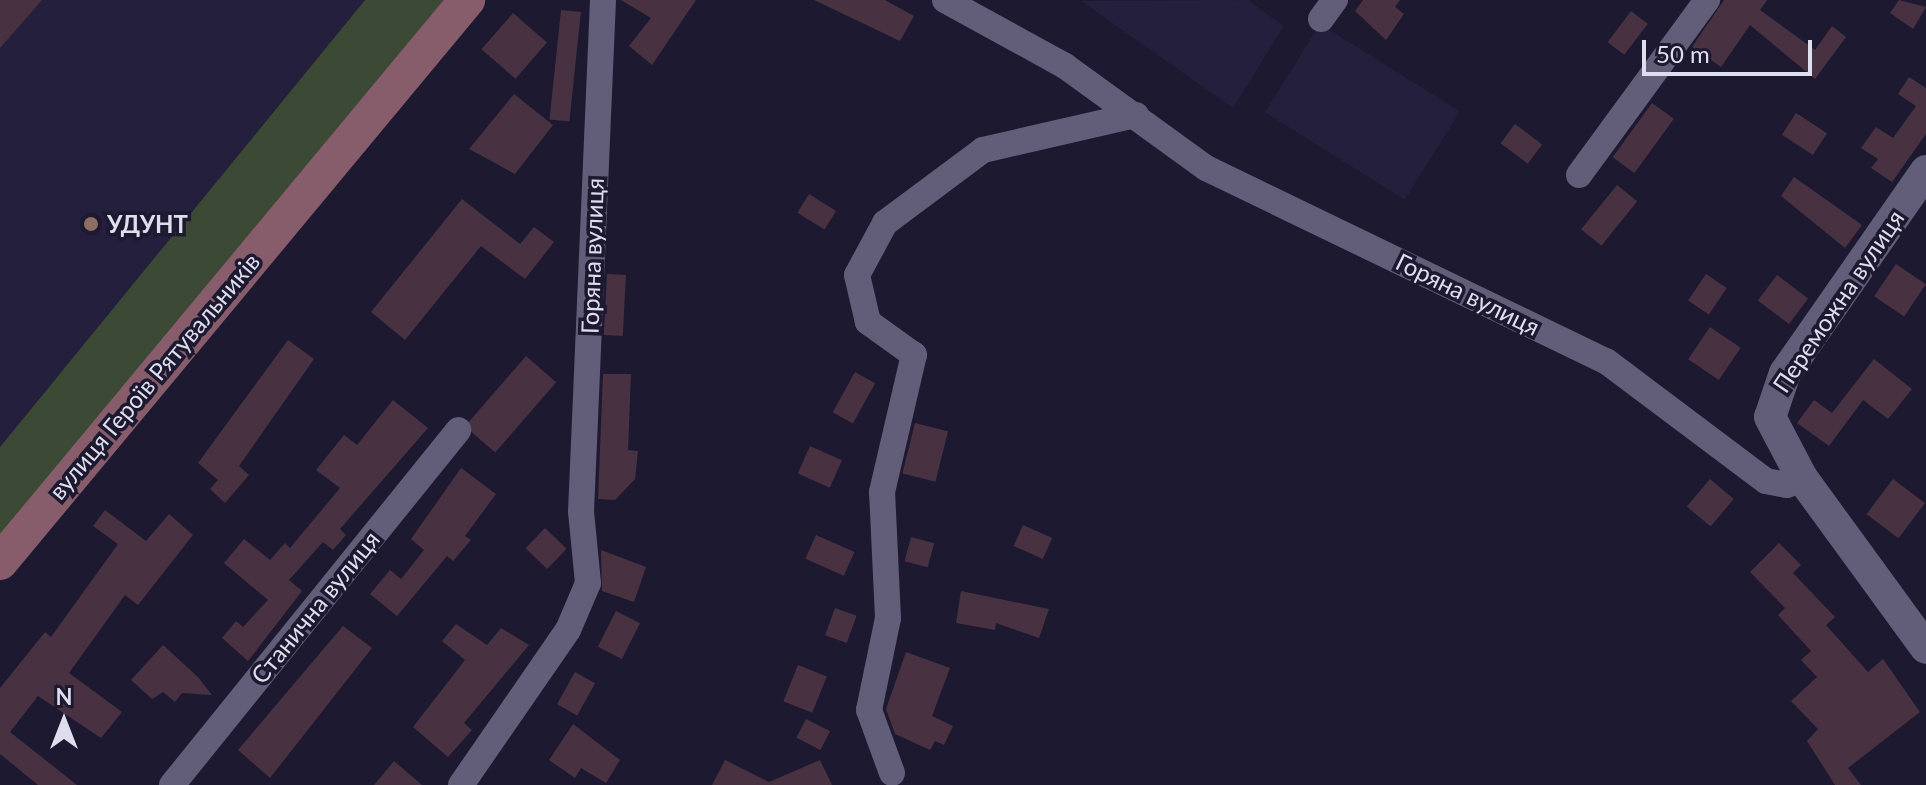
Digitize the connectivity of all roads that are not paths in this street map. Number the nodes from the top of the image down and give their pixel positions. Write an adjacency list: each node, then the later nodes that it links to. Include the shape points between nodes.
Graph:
1 (467, 0): 10 (main road, вулиця Героїв Рятувальників)
2 (603, 0): 14 (street, Горяна вулиця, via 581,512 589,557 581,608)
3 (945, 0): 5 (street, Горяна вулиця, via 1065,66)
4 (1707, 0): 7 (street)
5 (1136, 115): 9 (street, Горяна вулиця, via 1206,168 1606,361 1766,481 1787,485); 12 (street, via 983,150 885,223 857,275 857,300 868,322 914,355 882,492 888,618 869,710)
6 (1926, 171): 9 (street, Переможна вулиця, via 1773,397 1774,434)
7 (1579, 175)
8 (458, 430): 13 (street, Станична вулиця)
9 (1802, 478): 11 (street)
10 (0, 562)
11 (1926, 648)
12 (892, 773)
13 (172, 785)
14 (461, 785)

